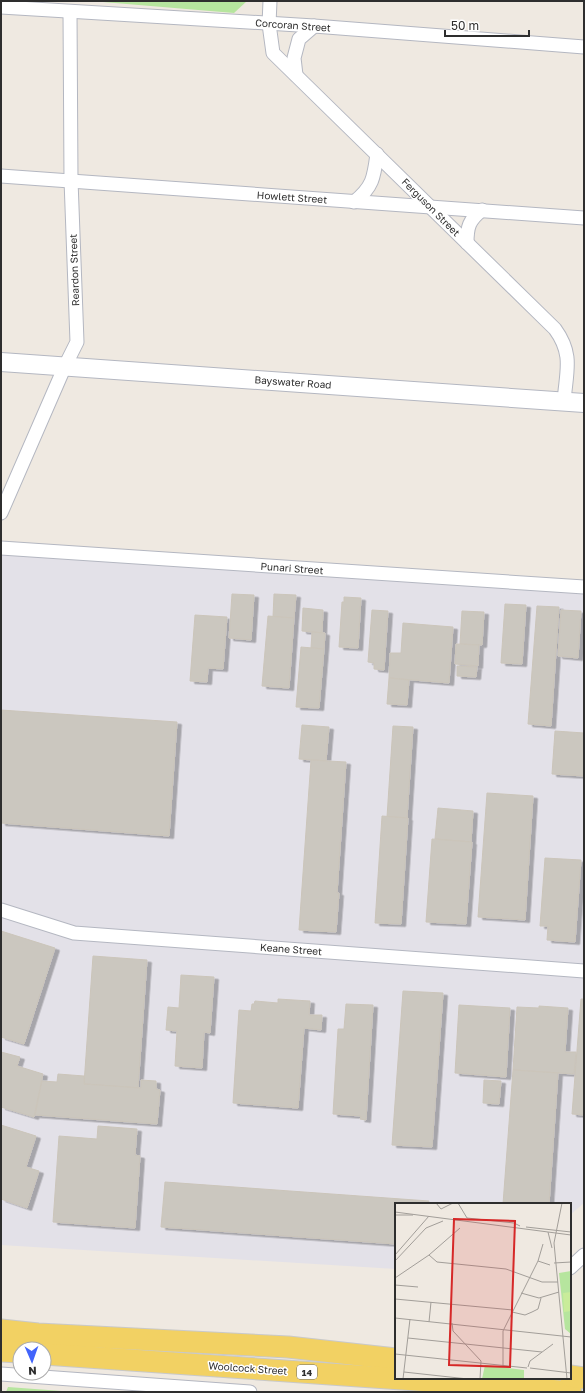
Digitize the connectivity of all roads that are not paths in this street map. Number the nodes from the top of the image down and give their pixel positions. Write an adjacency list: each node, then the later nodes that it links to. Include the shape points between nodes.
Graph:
1 (270, 1): 4 (street, Ferguson Street)
2 (1, 7): 3 (street, Corcoran Street)
3 (70, 12): 4 (street, Corcoran Street); 10 (street, Reardon Street)
4 (269, 24): 5 (street, Corcoran Street); 7 (street, Ferguson Street, via 274,53)
5 (314, 26): 6 (street, Corcoran Street); 7 (street, via 300,39 294,58)
6 (584, 47)
7 (296, 75): 8 (street, Ferguson Street)
8 (377, 154): 11 (street, via 374,177 364,193); 12 (street, Ferguson Street)
9 (1, 176): 10 (street, Howlett Street)
10 (72, 180): 11 (street, Howlett Street); 17 (street, Reardon Street, via 77,342)
11 (354, 202): 12 (street, Howlett Street)
12 (433, 208): 13 (street, Howlett Street); 15 (street, Ferguson Street)
13 (482, 210): 14 (street, Howlett Street); 15 (street, via 473,217 467,230)
14 (584, 218)
15 (467, 243): 20 (street, Ferguson Street, via 561,337 567,359)
16 (1, 351): 17 (main road, Bayswater Road)
17 (68, 361): 18 (main road, Bayswater Road); 20 (main road, Bayswater Road); 22 (street, Reardon Street)
18 (1, 362)
19 (584, 392): 20 (main road, Bayswater Road)
20 (564, 396): 21 (main road, Bayswater Road)
21 (584, 403)
22 (1, 513)
23 (1, 548): 24 (street, Punari Street)
24 (584, 587)
25 (1, 910): 26 (street, Keane Street, via 74,933)
26 (584, 971)
27 (584, 1254): 28 (street)
28 (571, 1267)
29 (1, 1330): 33 (main road, 14, via 288,1347)
30 (1, 1350): 31 (main road)
31 (12, 1351)
32 (52, 1355): 38 (main road, Woolcock Street / 14)
33 (395, 1359)
34 (571, 1372): 35 (main road)
35 (584, 1372)
36 (1, 1374): 41 (street)
37 (571, 1376): 39 (main road)
38 (395, 1378)
39 (584, 1378)
40 (407, 1379): 42 (main road, Woolcock Street / 14)
41 (250, 1392)
42 (571, 1392)

